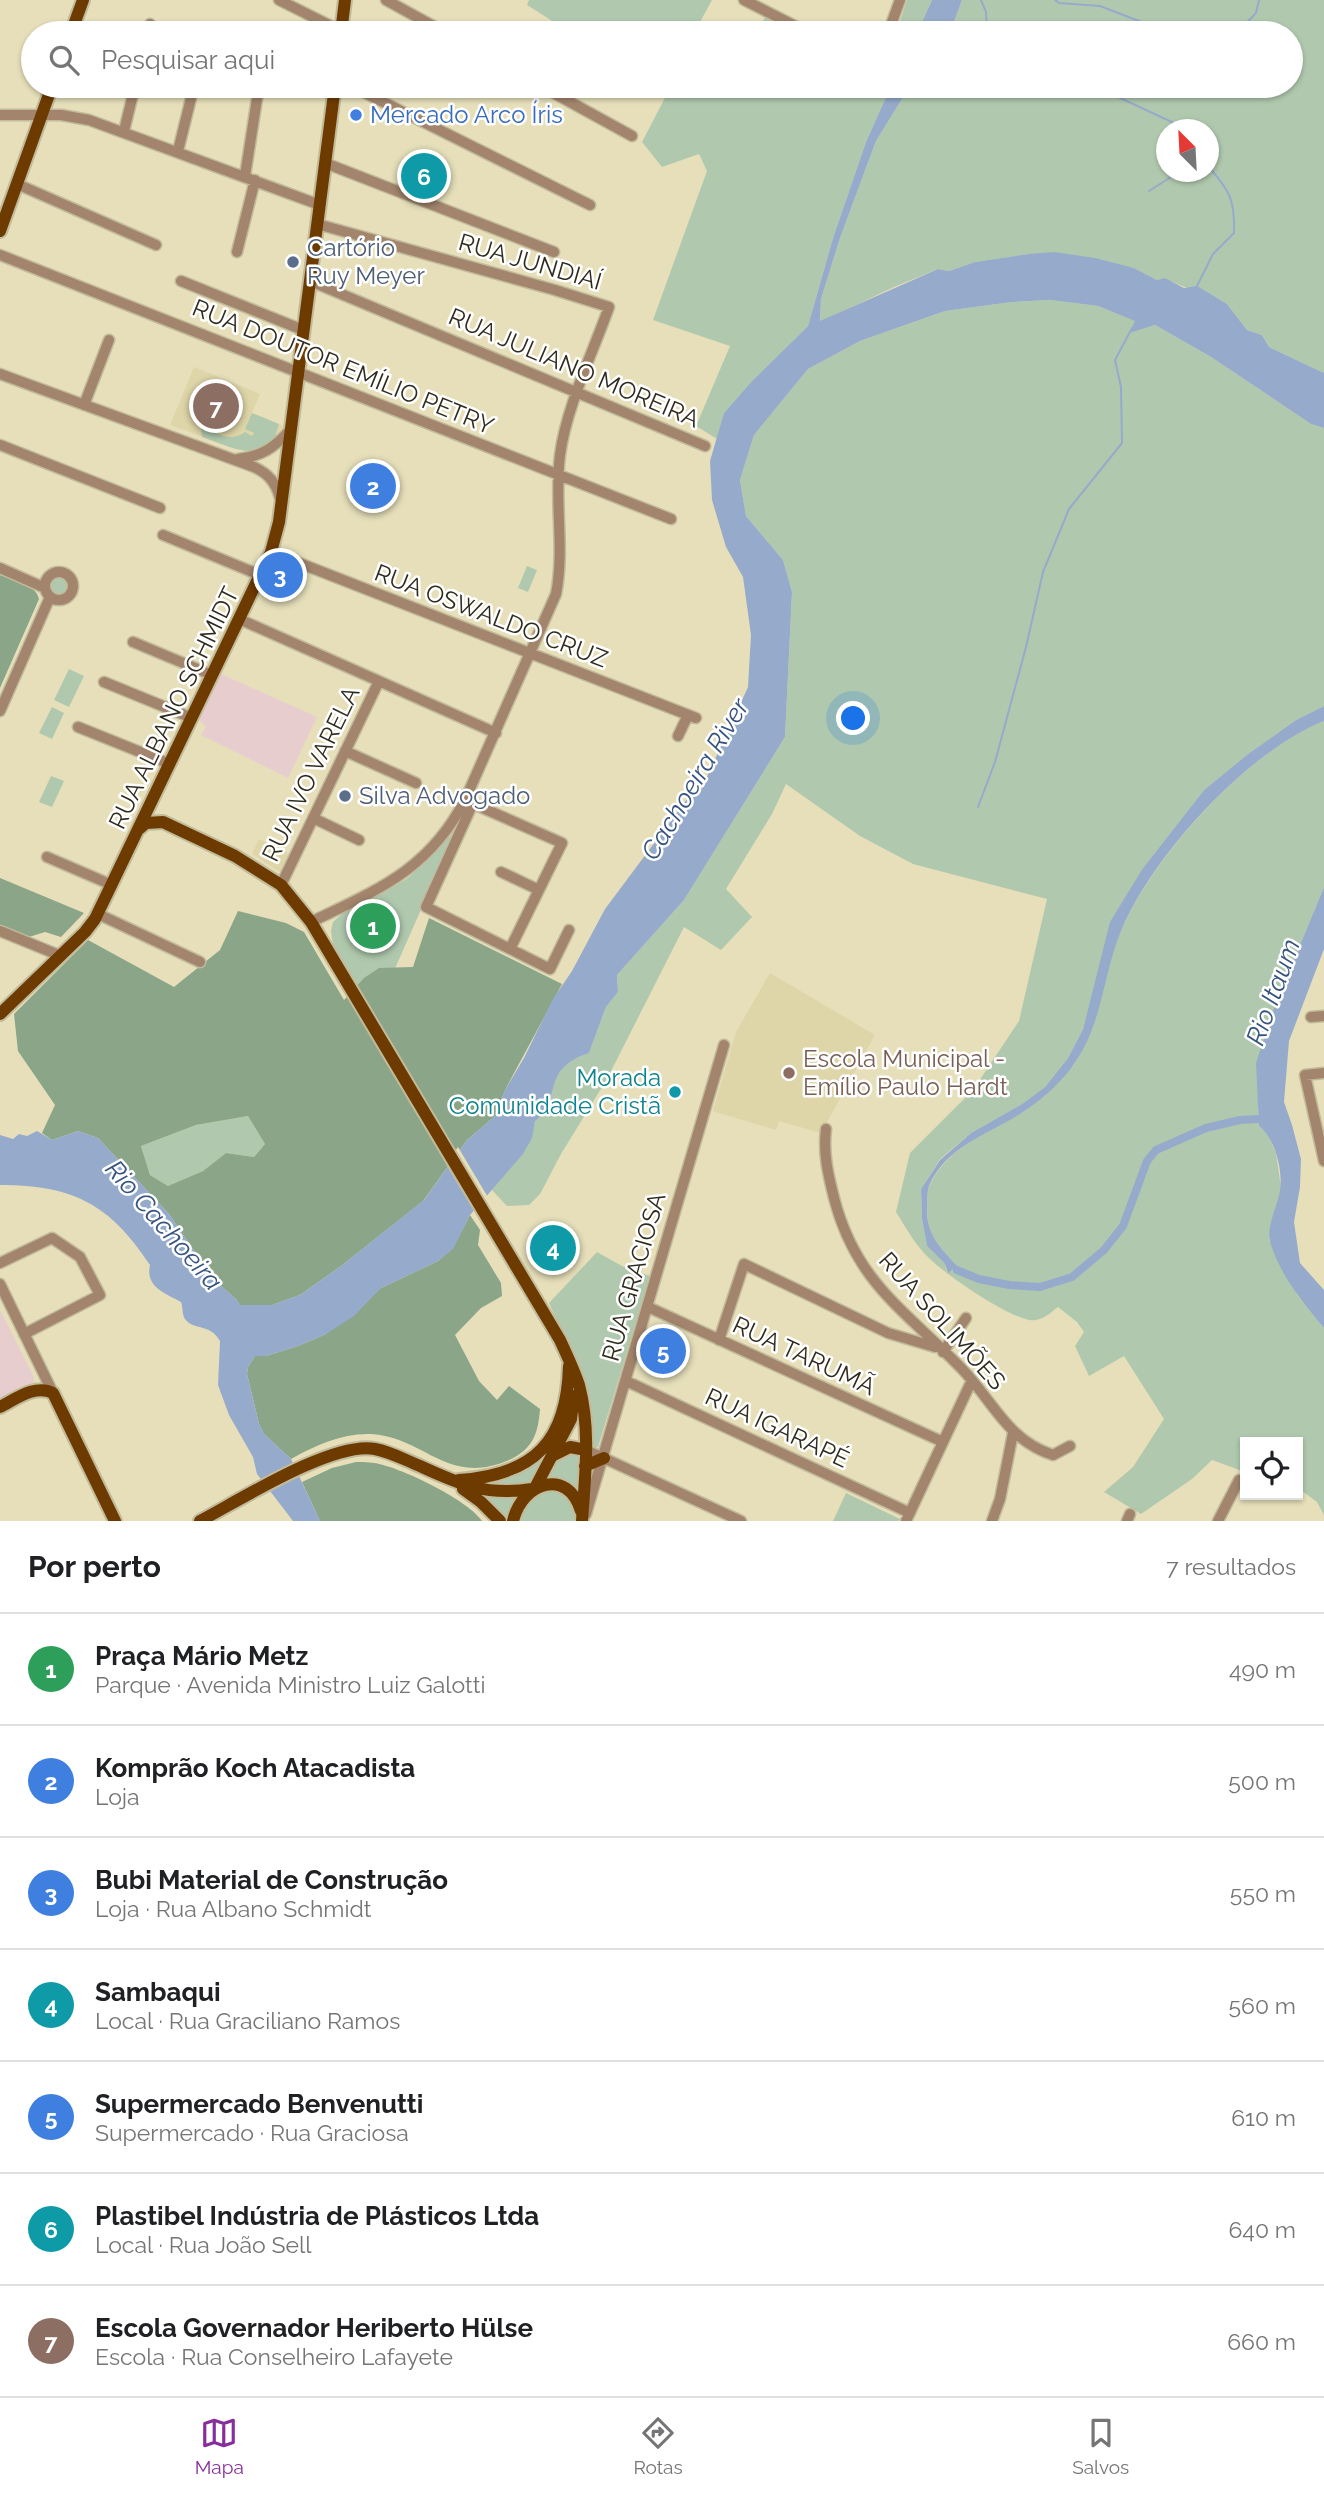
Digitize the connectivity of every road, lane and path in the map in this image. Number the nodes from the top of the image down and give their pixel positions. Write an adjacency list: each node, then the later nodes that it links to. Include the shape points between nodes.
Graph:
1 (83, 0): 7 (main road)
2 (279, 0): 8 (street)
3 (345, 0): 9 (main road)
4 (386, 0): 10 (street)
5 (744, 0): 11 (street)
6 (900, 0): 12 (street)
7 (75, 21)
8 (320, 21)
9 (342, 21)
10 (424, 21)
11 (785, 21)
12 (892, 21)
13 (48, 98): 21 (main road)
14 (132, 98): 22 (street)
15 (191, 98): 24 (street)
16 (258, 98): 26 (street)
17 (333, 98): 25 (main road, RUA ALBANO SCHMIDT)
18 (375, 98): 29 (street)
19 (563, 98): 23 (street)
20 (0, 116): 21 (street)
21 (42, 116): 22 (street, via 77,117); 27 (main road)
22 (124, 131): 24 (street)
23 (632, 135)
24 (178, 151): 26 (street)
25 (325, 163): 28 (main road, RUA ALBANO SCHMIDT); 34 (street)
26 (250, 178): 28 (street); 33 (street)
27 (17, 184): 31 (main road); 32 (street)
28 (320, 205): 30 (main road, RUA ALBANO SCHMIDT)
29 (590, 205)
30 (317, 223): 37 (main road, RUA ALBANO SCHMIDT); 42 (street, RUA JUNDIAÍ, via 609,307)
31 (0, 230)
32 (156, 245)
33 (237, 252)
34 (554, 252)
35 (0, 254): 40 (street, RUA DOUTOR EMÍLIO PETRY)
36 (181, 281): 38 (street)
37 (310, 281): 38 (main road, RUA ALBANO SCHMIDT); 42 (street, RUA JULIANO MOREIRA)
38 (303, 330): 40 (main road, RUA ALBANO SCHMIDT)
39 (109, 340): 43 (street)
40 (298, 372): 44 (main road, RUA ALBANO SCHMIDT); 48 (street, RUA DOUTOR EMÍLIO PETRY)
41 (0, 374): 43 (street)
42 (578, 393): 46 (street, RUA JULIANO MOREIRA); 48 (street, via 562,444)
43 (84, 405): 47 (street)
44 (291, 430): 47 (street, via 270,450); 49 (main road, RUA ALBANO SCHMIDT)
45 (0, 445): 50 (street)
46 (705, 446)
47 (234, 459): 49 (street, via 266,473 278,488)
48 (559, 475): 51 (street, RUA DOUTOR EMÍLIO PETRY); 58 (street, via 558,583)
49 (281, 502): 53 (main road, RUA ALBANO SCHMIDT)
50 (160, 508)
51 (671, 519)
52 (163, 535): 55 (street)
53 (271, 552): 55 (main road, RUA ALBANO SCHMIDT); 58 (street, RUA OSWALDO CRUZ)
54 (0, 568): 62 (street, via 48,592)
55 (260, 575): 56 (main road, RUA ALBANO SCHMIDT)
56 (239, 619): 59 (main road, RUA ALBANO SCHMIDT); 60 (street)
57 (133, 642): 59 (street)
58 (531, 654): 65 (street); 66 (street, RUA OSWALDO CRUZ, via 692,717)
59 (212, 675): 63 (main road, RUA ALBANO SCHMIDT)
60 (379, 681): 65 (street); 67 (street, RUA IVO VARELA)
61 (104, 682): 63 (street)
62 (0, 711)
63 (192, 718): 68 (main road, RUA ALBANO SCHMIDT)
64 (78, 727): 68 (street)
65 (496, 733): 71 (street)
66 (678, 736)
67 (345, 751): 69 (street); 72 (street, RUA IVO VARELA)
68 (170, 764): 70 (main road, RUA ALBANO SCHMIDT)
69 (416, 783)
70 (153, 798): 73 (main road); 74 (main road, RUA ALBANO SCHMIDT)
71 (469, 802): 80 (street, via 562,844); 82 (street, via 410,869); 85 (street, via 426,906)
72 (313, 818): 75 (street); 79 (street, RUA IVO VARELA)
73 (163, 822): 74 (main road, via 146,823); 79 (main road, via 235,856)
74 (139, 829): 78 (main road, RUA ALBANO SCHMIDT)
75 (359, 840)
76 (47, 857): 78 (street)
77 (501, 872): 80 (street)
78 (112, 885): 81 (main road, RUA ALBANO SCHMIDT)
79 (281, 885): 82 (main road)
80 (539, 890): 85 (street)
81 (98, 914): 86 (main road, RUA ALBANO SCHMIDT); 87 (street)
82 (311, 922): 103 (main road, via 553,1325)
83 (569, 930): 85 (street, via 550,969)
84 (0, 931): 86 (street)
85 (510, 949)
86 (61, 956): 88 (main road, RUA ALBANO SCHMIDT)
87 (200, 962)
88 (0, 1014)
89 (1324, 1016): 90 (street)
90 (1311, 1017)
91 (724, 1045): 98 (street, RUA GRACIOSA)
92 (1324, 1073): 94 (street, via 1305,1075)
93 (826, 1129): 102 (street, RUA SOLIMÕES, via 827,1171 842,1226 857,1258 883,1293)
94 (1322, 1145): 95 (street)
95 (1324, 1161)
96 (0, 1263): 100 (street, via 52,1238 80,1257 100,1295)
97 (0, 1284): 100 (street)
98 (648, 1307): 101 (street, RUA TARUMÃ); 106 (street, RUA GRACIOSA)
99 (966, 1318): 102 (street)
100 (24, 1334): 104 (street)
101 (719, 1340): 102 (street, via 744,1264 888,1332); 111 (street, RUA TARUMÃ)
102 (941, 1350): 105 (street, RUA SOLIMÕES)
103 (568, 1359): 113 (main road, via 581,1396); 114 (main road, via 574,1406); 117 (main road, via 563,1415 543,1448 507,1472)
104 (41, 1370): 107 (street); 108 (street)
105 (972, 1380): 110 (street, RUA SOLIMÕES); 111 (street)
106 (626, 1381): 115 (street, RUA GRACIOSA); 120 (street, RUA IGARAPÉ)
107 (35, 1390): 108 (main road); 109 (main road)
108 (53, 1393): 121 (main road)
109 (0, 1408)
110 (1013, 1433): 112 (street, RUA SOLIMÕES, via 1053,1455); 127 (street)
111 (943, 1442): 120 (street)
112 (1070, 1446)
113 (586, 1450): 114 (main road, via 570,1447); 115 (street); 116 (main road)
114 (554, 1455): 119 (main road)
115 (604, 1458): 116 (main road); 125 (street, RUA GRACIOSA); 126 (street)
116 (585, 1466): 125 (main road)
117 (451, 1480): 119 (main road, via 490,1492); 122 (main road, via 374,1449 335,1452); 123 (main road)
118 (1239, 1480): 128 (street)
119 (534, 1488): 124 (main road, via 522,1498); 125 (main road, via 566,1489 578,1500)
120 (908, 1517)
121 (115, 1521)
122 (200, 1521)
123 (500, 1521)
124 (513, 1521)
125 (583, 1521)
126 (741, 1521)
127 (992, 1521)
128 (1219, 1521)

